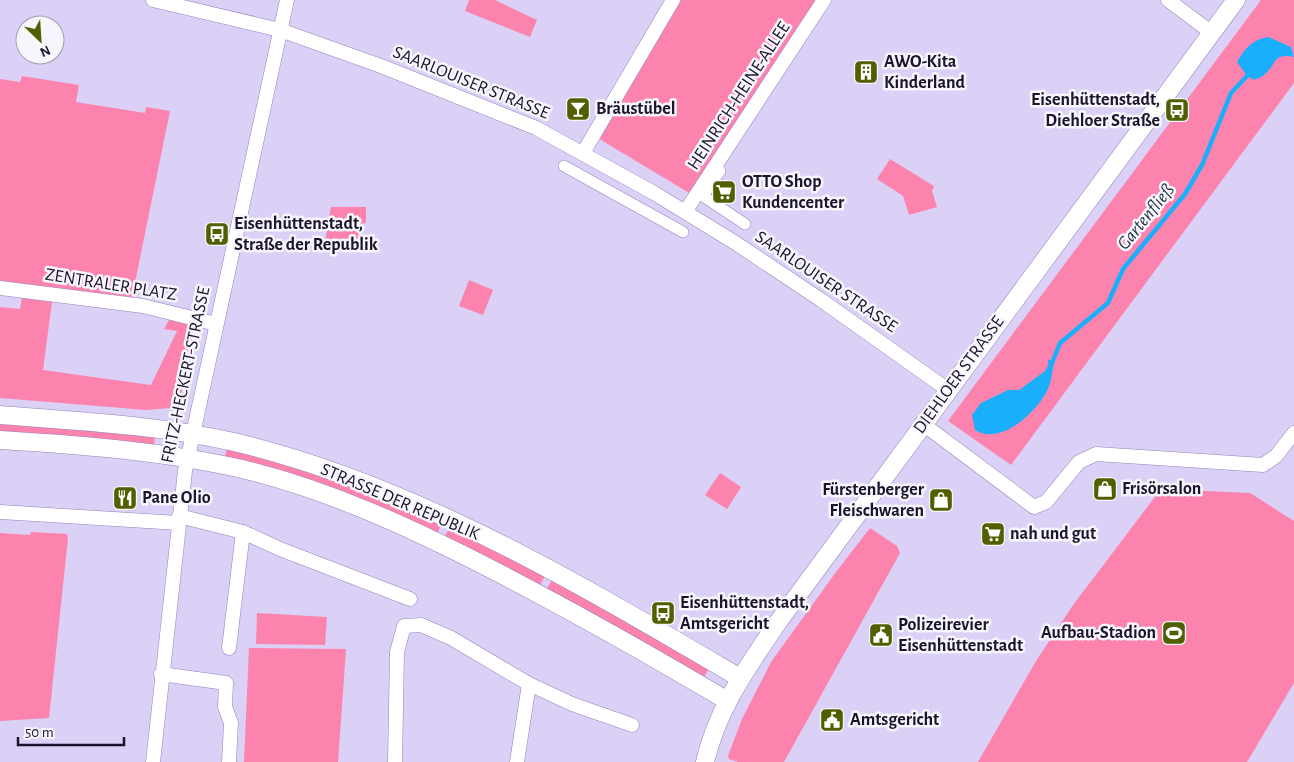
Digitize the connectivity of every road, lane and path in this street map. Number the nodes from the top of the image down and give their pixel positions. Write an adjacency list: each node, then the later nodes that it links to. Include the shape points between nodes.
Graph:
1 (153, 0): 7 (street, SAARLOUISER STRASSE)
2 (287, 0): 7 (street, FRITZ-HECKERT-STRASSE)
3 (674, 0): 9 (street)
4 (824, 0): 11 (street, HEINRICH-HEINE-ALLEE)
5 (1168, 0): 8 (street)
6 (1236, 0): 8 (street, DIEHLOER STRASSE)
7 (280, 30): 9 (street, SAARLOUISER STRASSE, via 508,116); 16 (street, FRITZ-HECKERT-STRASSE)
8 (1212, 33): 17 (street, DIEHLOER STRASSE)
9 (583, 153): 12 (street, SAARLOUISER STRASSE)
10 (564, 166): 14 (street)
11 (714, 168): 12 (street, HEINRICH-HEINE-ALLEE); 13 (street, via 720,171 703,196)
12 (685, 212): 17 (street, SAARLOUISER STRASSE, via 821,300)
13 (745, 224)
14 (683, 232)
15 (0, 288): 16 (street, ZENTRALER PLATZ, via 143,306)
16 (216, 324): 21 (street, FRITZ-HECKERT-STRASSE)
17 (948, 390): 19 (street, DIEHLOER STRASSE)
18 (0, 414): 21 (street, STRASSE DER REPUBLIK)
19 (923, 424): 20 (street, via 1034,507 1046,502 1079,462 1096,454 1263,465 1276,456); 30 (street, DIEHLOER STRASSE)
20 (1294, 433)
21 (193, 434): 23 (street, FRITZ-HECKERT-STRASSE); 30 (street, STRASSE DER REPUBLIK, via 314,465 448,519 552,572)
22 (0, 440): 23 (street, STRASSE DER REPUBLIK)
23 (188, 458): 25 (street, FRITZ-HECKERT-STRASSE); 32 (street, STRASSE DER REPUBLIK, via 298,486 366,510 436,541 553,602)
24 (0, 512): 25 (street)
25 (179, 520): 26 (street); 29 (street, FRITZ-HECKERT-STRASSE)
26 (243, 532): 27 (street); 28 (street)
27 (410, 598)
28 (229, 648)
29 (161, 674): 34 (street, FRITZ-HECKERT-STRASSE); 35 (street, via 226,683 225,707 232,723)
30 (740, 678): 32 (street, DIEHLOER STRASSE)
31 (529, 684): 33 (street, via 572,704); 36 (street, via 443,635 421,625 404,626 397,652); 37 (street)
32 (726, 700): 38 (street, DIEHLOER STRASSE)
33 (632, 725)
34 (153, 762)
35 (229, 762)
36 (395, 762)
37 (517, 762)
38 (704, 762)

